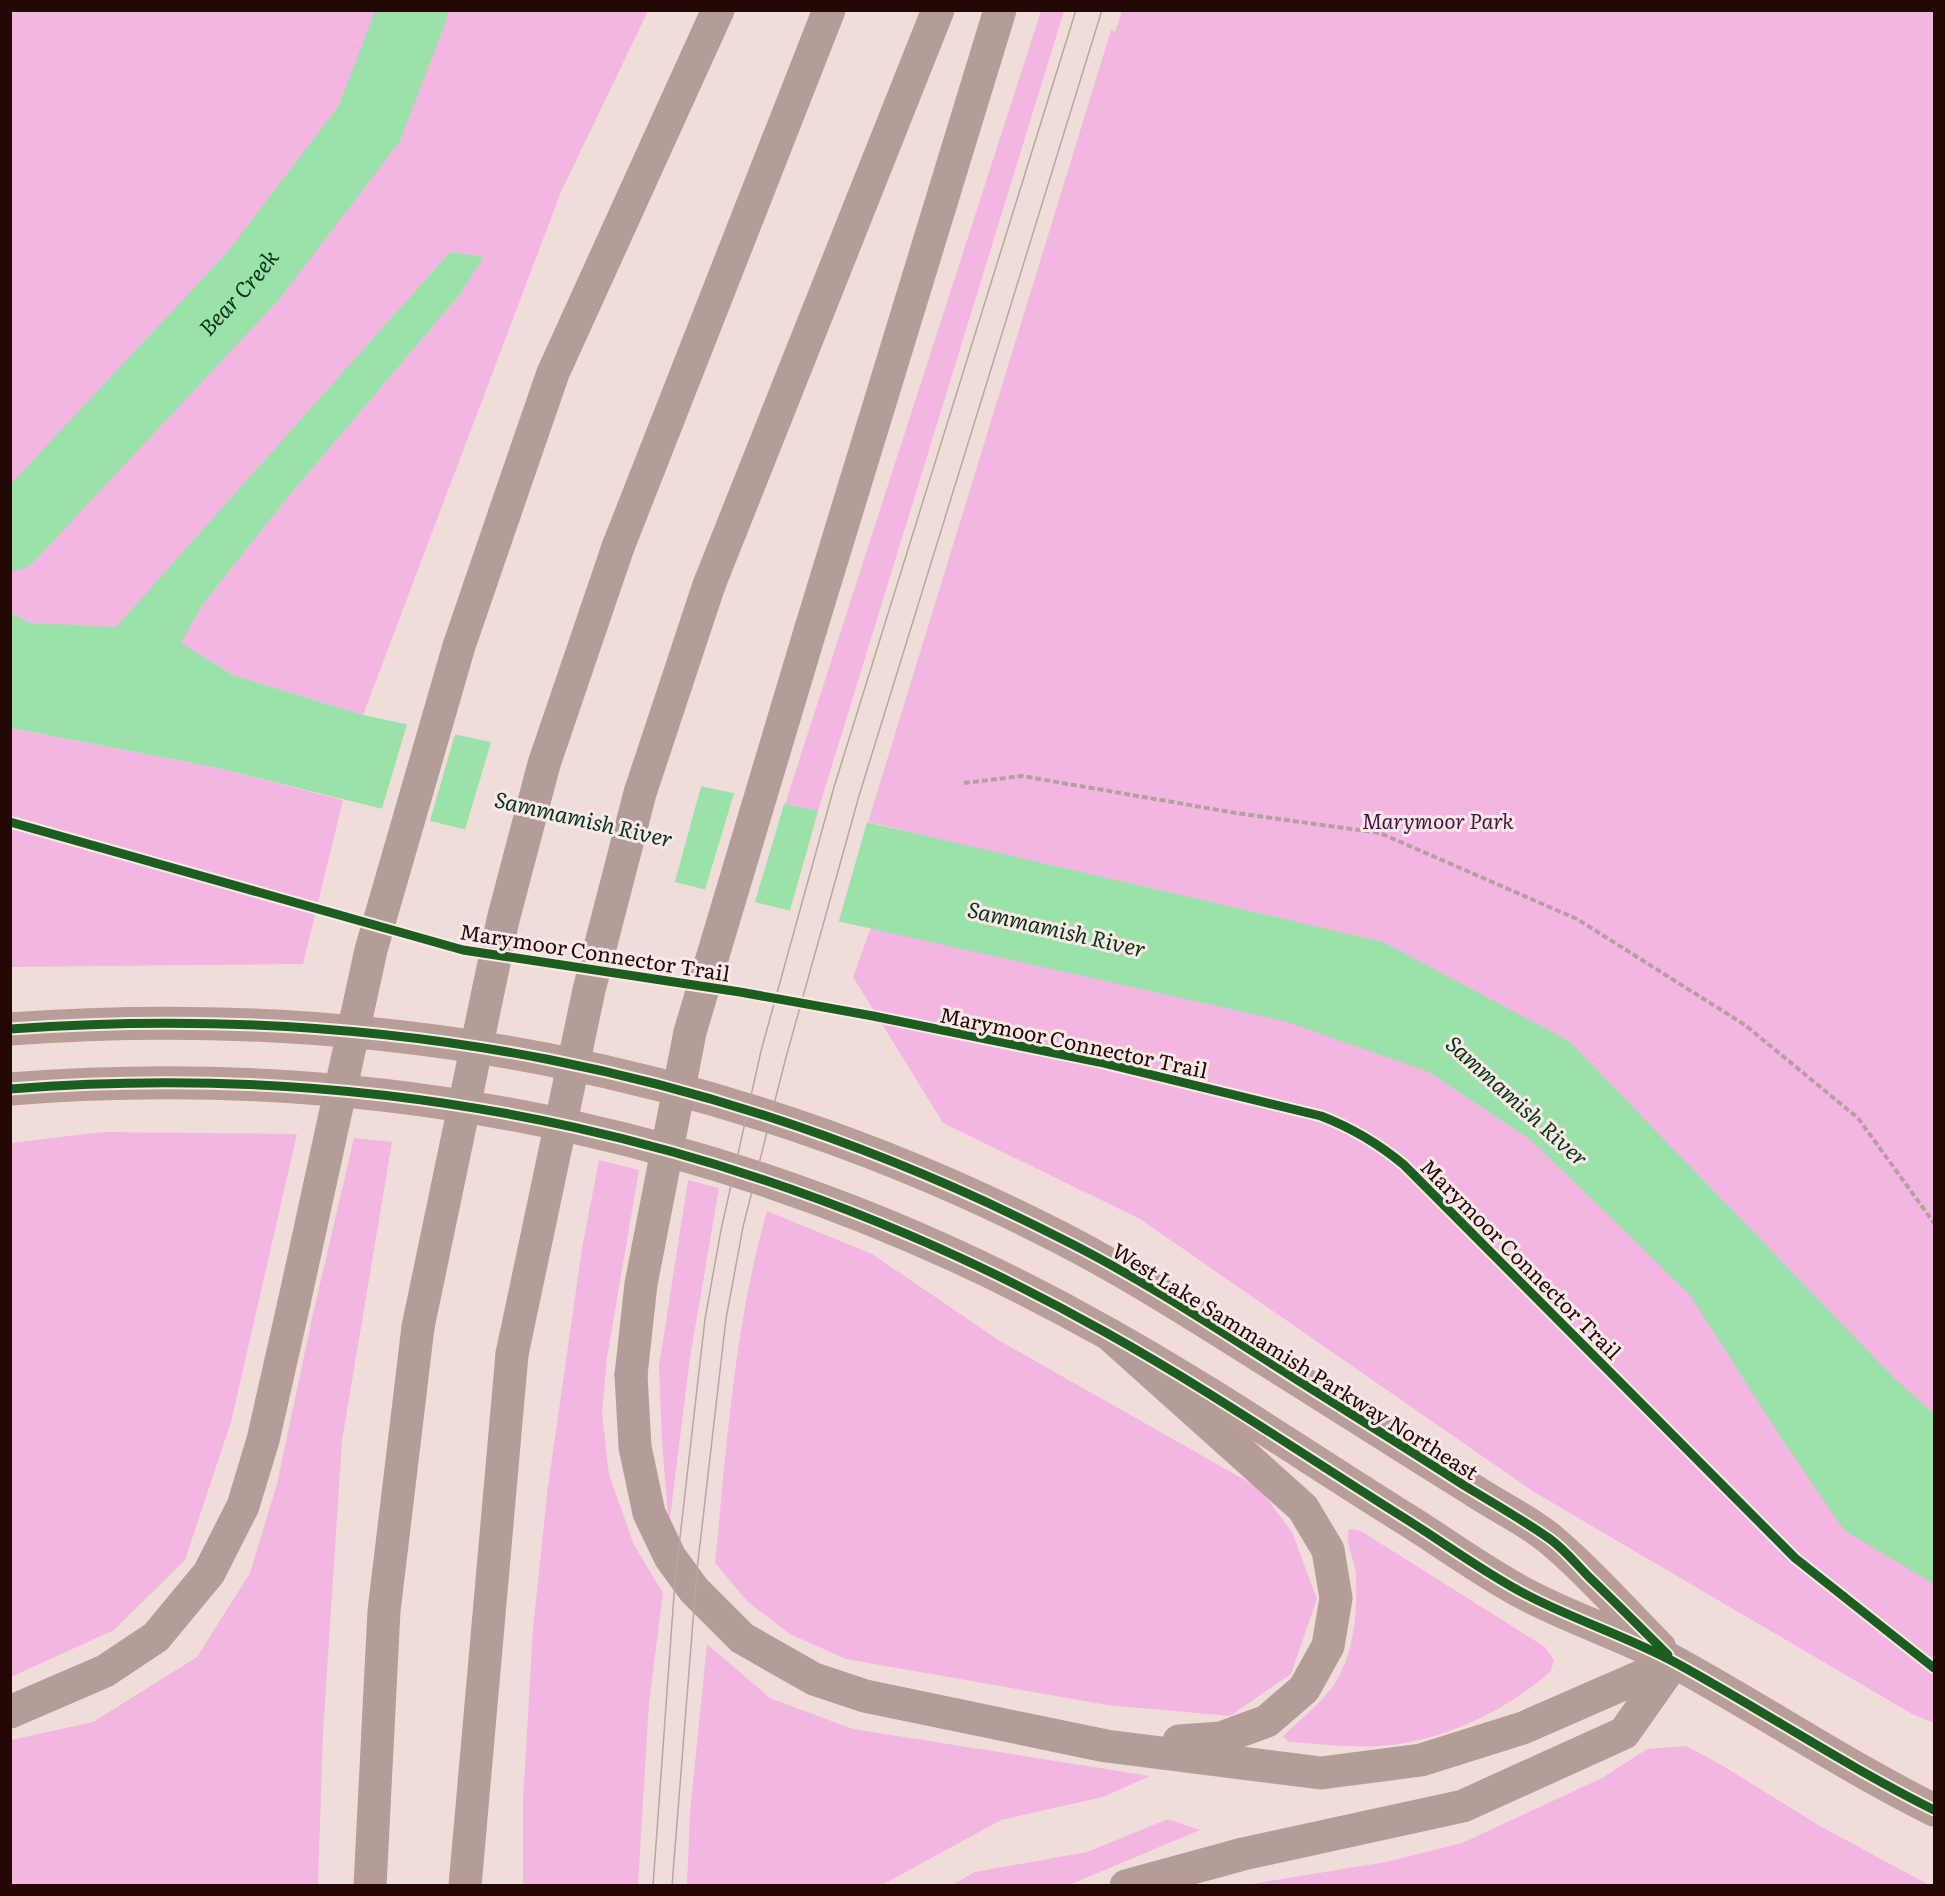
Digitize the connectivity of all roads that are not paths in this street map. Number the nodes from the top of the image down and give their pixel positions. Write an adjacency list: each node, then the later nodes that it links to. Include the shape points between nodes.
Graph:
1 (718, 10): 9 (highway, bridge, via 553,373 459,646 371,950 263,1440 243,1506 209,1573 156,1637 105,1671)
2 (829, 10): 12 (highway, bridge, via 618,547 544,764 503,920 418,1327 384,1611)
3 (938, 10): 13 (highway, bridge, via 709,585 640,793 598,955 512,1354)
4 (1000, 10): 10 (highway, bridge, via 690,1032 640,1284 631,1375 635,1447 649,1513 670,1557 694,1590 742,1638 814,1679 865,1696)
5 (10, 1029): 8 (main road, West Lake Sammamish Parkway Northeast, via 98,1023 271,1024 453,1042 622,1074 722,1101 896,1161 1052,1233 1143,1283 1554,1542)
6 (10, 1089): 7 (main road, West Lake Sammamish Parkway Northeast, via 149,1082 316,1087 459,1104 565,1124 681,1153 807,1193 962,1257)
7 (1110, 1335): 8 (main road, West Lake Sammamish Parkway Northeast, via 1524,1594); 10 (highway, via 1304,1508 1328,1550 1336,1598 1328,1646 1304,1689 1267,1721 1221,1738)
8 (1674, 1662): 10 (highway, via 1523,1728 1421,1761 1321,1773); 11 (main road, West Lake Sammamish Parkway Northeast, via 1873,1780); 14 (highway, via 1624,1733 1463,1806 1243,1854)
9 (10, 1712)
10 (1106, 1746)
11 (1935, 1810)
12 (370, 1886)
13 (465, 1886)
14 (1126, 1886)

